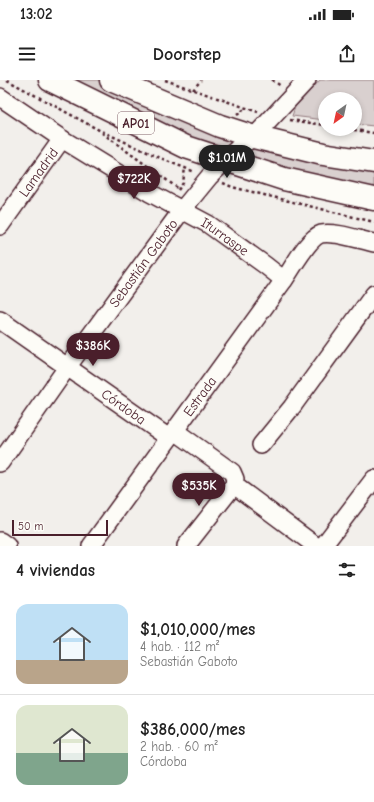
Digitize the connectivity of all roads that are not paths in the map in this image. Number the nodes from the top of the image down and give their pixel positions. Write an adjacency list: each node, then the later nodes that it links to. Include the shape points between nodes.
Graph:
1 (50, 80): 7 (highway, AP01, via 186,147)
2 (111, 80): 5 (highway, AP01, via 220,126)
3 (307, 80): 5 (street, Sebastián Gaboto)
4 (0, 97): 6 (street, Iturraspe)
5 (254, 136): 7 (street, Sebastián Gaboto); 8 (highway, AP01, via 323,154)
6 (62, 139): 10 (street, Iturraspe); 11 (street, Lamadrid)
7 (225, 161): 9 (highway, AP01, via 284,179); 10 (street, Sebastián Gaboto)
8 (374, 162)
9 (374, 199)
10 (175, 207): 13 (street, Iturraspe, via 208,224); 16 (street, Sebastián Gaboto)
11 (0, 226)
12 (374, 244): 13 (street, Estrada, via 333,234 322,234 307,246)
13 (284, 280): 17 (street, Estrada)
14 (374, 294): 18 (street, via 292,407)
15 (0, 320): 16 (street, Córdoba)
16 (68, 366): 17 (street, Córdoba); 19 (street, Sebastián Gaboto)
17 (172, 434): 21 (street, Córdoba, via 232,472); 24 (street, Estrada)
18 (261, 445)
19 (0, 463)
20 (374, 479): 27 (street)
21 (234, 485): 25 (street); 26 (street)
22 (0, 541): 23 (street)
23 (7, 546)
24 (92, 546)
25 (186, 546)
26 (316, 546)
27 (323, 546)

